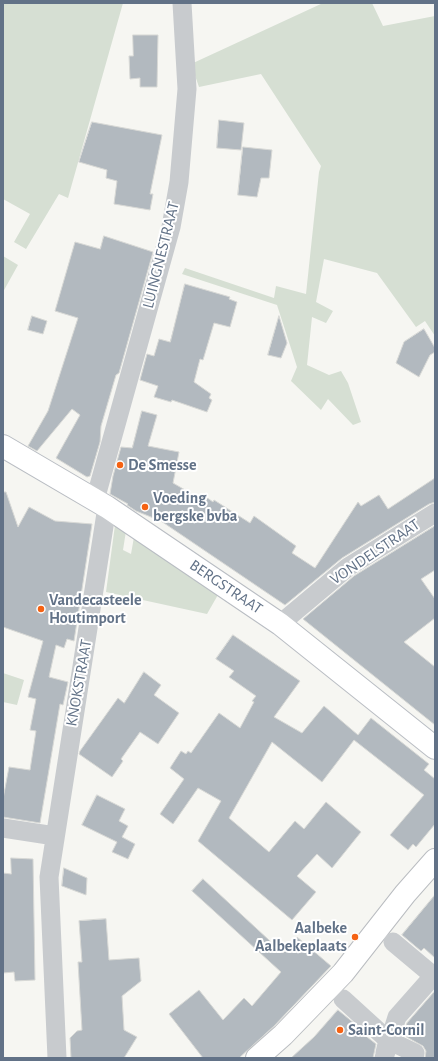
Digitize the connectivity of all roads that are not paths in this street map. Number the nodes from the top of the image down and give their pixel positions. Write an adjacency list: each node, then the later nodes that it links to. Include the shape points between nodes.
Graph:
1 (182, 3): 3 (street, LUINGNESTRAAT, via 186,89 179,182 171,227)
2 (3, 446): 3 (street, BERGSTRAAT)
3 (101, 504): 5 (street, BERGSTRAAT); 8 (street, KNOKSTRAAT)
4 (435, 513): 5 (street, VONDELSTRAAT, via 348,567)
5 (280, 624): 6 (street, BERGSTRAAT)
6 (435, 748)
7 (3, 828): 8 (street)
8 (55, 836): 14 (street, KNOKSTRAAT, via 49,877)
9 (435, 860): 15 (street, via 343,973)
10 (393, 942): 11 (street)
11 (433, 974): 13 (street, via 397,1018)
12 (390, 1019): 13 (street, via 385,1021 371,1018 348,1000)
13 (385, 1052): 16 (street, via 415,1053)
14 (57, 1058)
15 (257, 1058)
16 (414, 1058)

